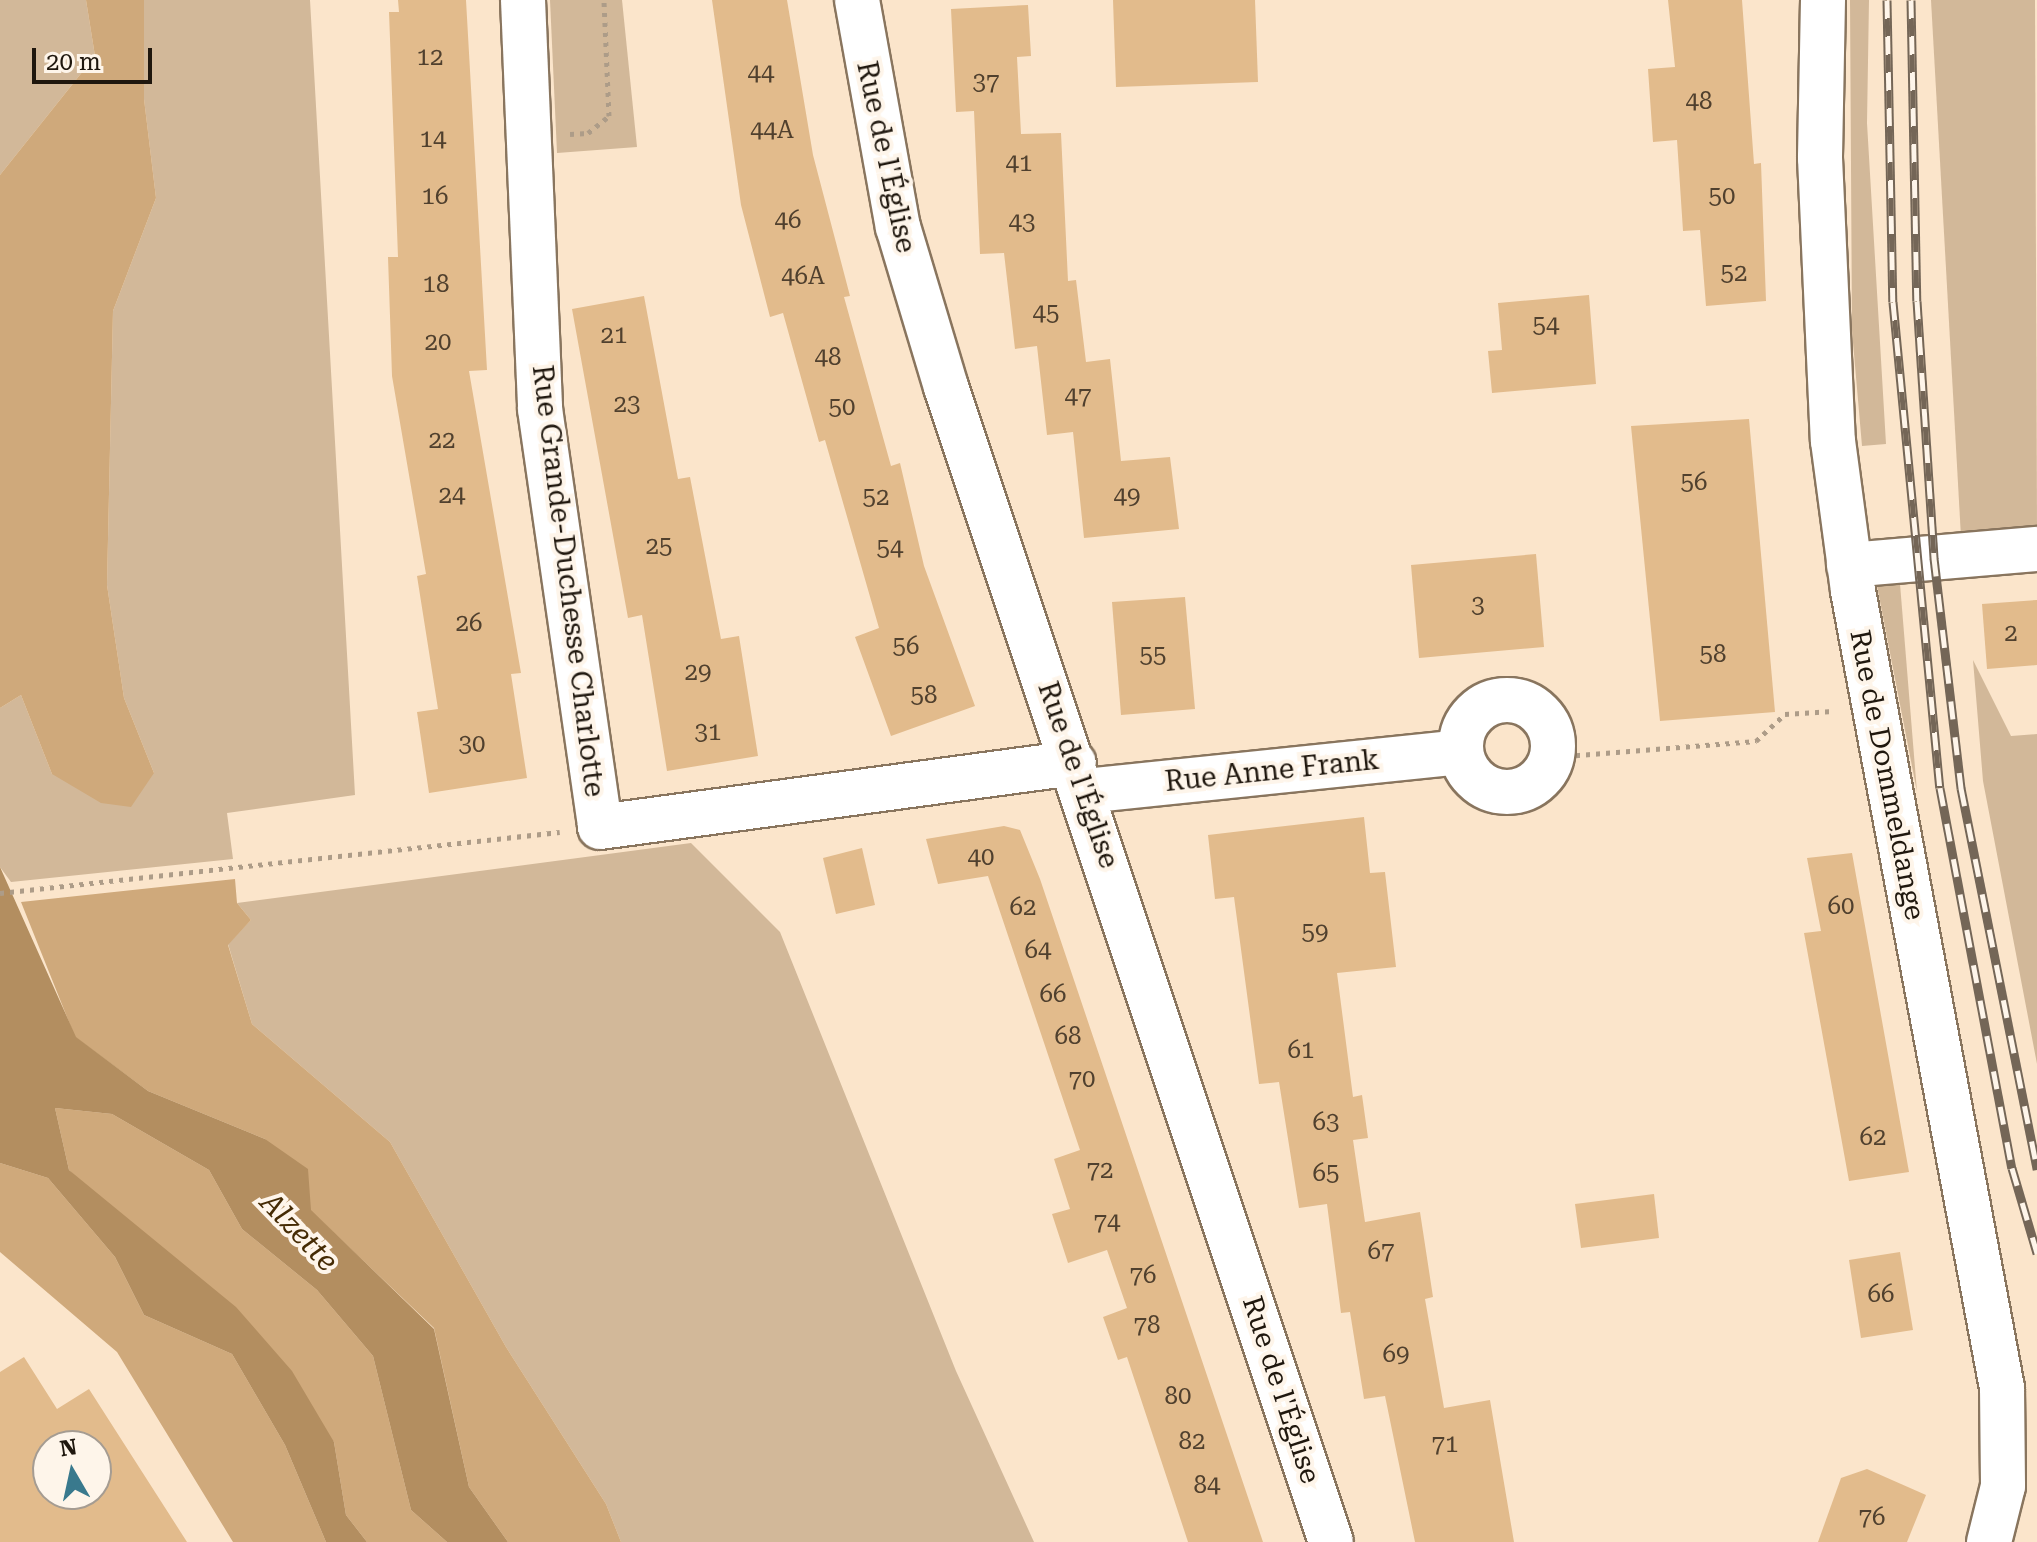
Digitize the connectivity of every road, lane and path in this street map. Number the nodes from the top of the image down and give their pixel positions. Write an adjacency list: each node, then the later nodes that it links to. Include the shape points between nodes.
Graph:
1 (523, 0): 5 (street, Rue Grande-Duchesse Charlotte)
2 (604, 0): 5 (path, via 609,116 588,133)
3 (857, 0): 11 (street, Rue de l'Église, via 898,227)
4 (1823, 0): 7 (street, Rue de Dommeldange, via 1828,343)
5 (529, 136): 12 (street, Rue Grande-Duchesse Charlotte, via 540,409)
6 (2037, 549): 7 (street)
7 (1849, 565): 15 (street, Rue de Dommeldange, via 2002,1388 2003,1486)
8 (1846, 710): 10 (path, via 1785,714 1756,741)
9 (1460, 752): 11 (street, Rue Anne Frank)
10 (1566, 756)
11 (1079, 777): 12 (street, Rue Grande-Duchesse Charlotte); 14 (street, Rue de l'Église)
12 (600, 827): 13 (path)
13 (0, 893)
14 (1331, 1542)
15 (1989, 1542)

